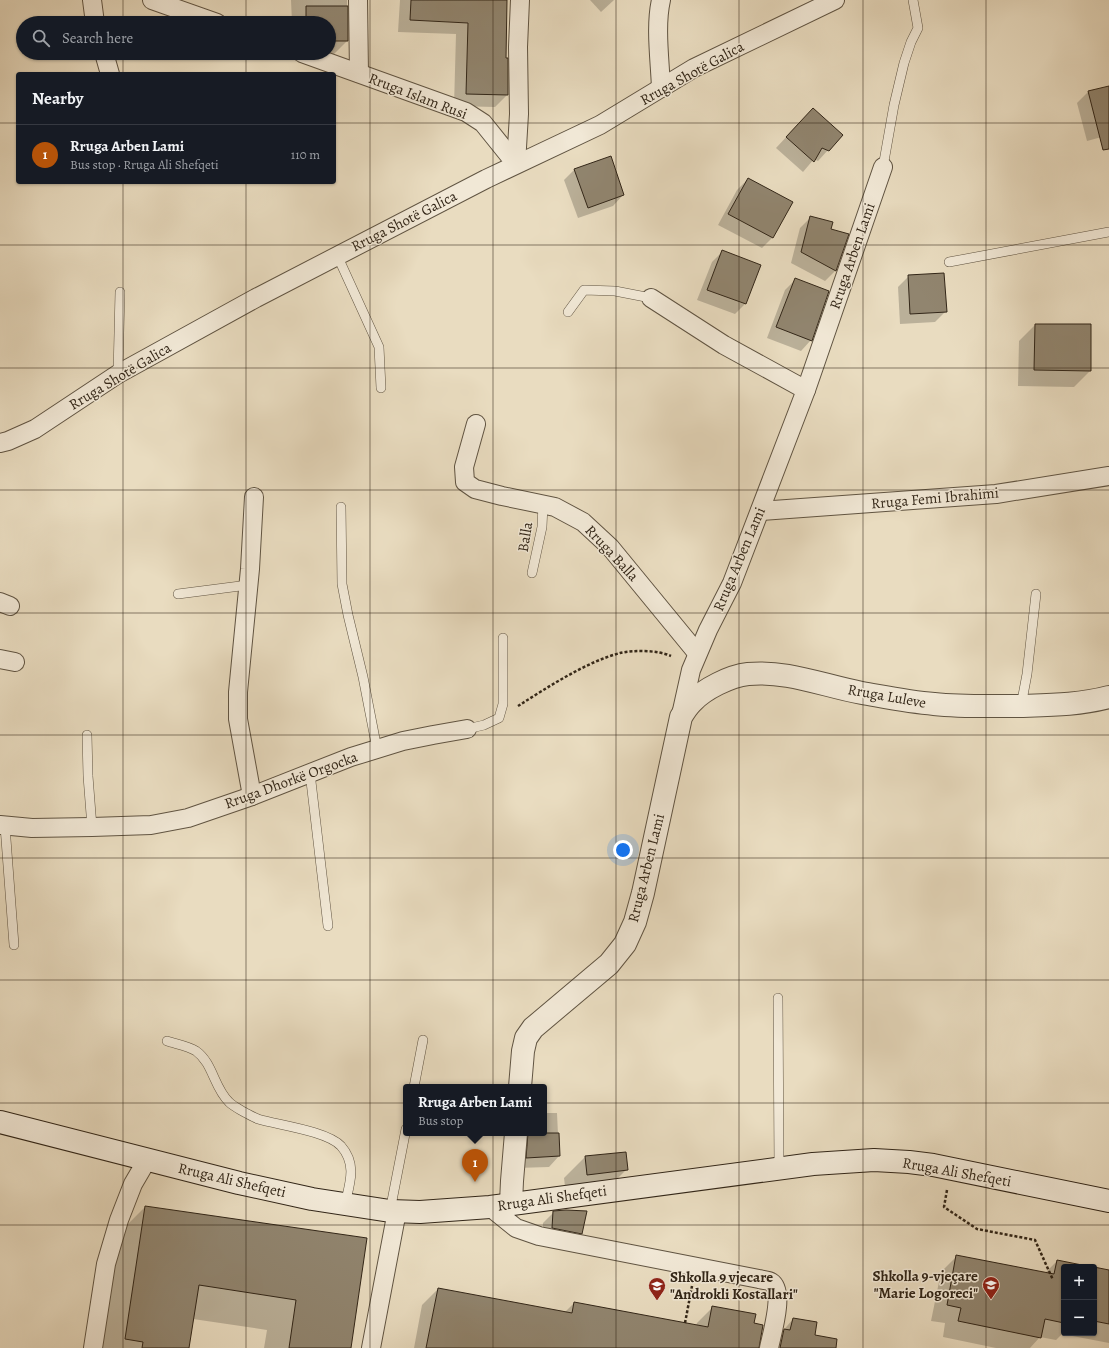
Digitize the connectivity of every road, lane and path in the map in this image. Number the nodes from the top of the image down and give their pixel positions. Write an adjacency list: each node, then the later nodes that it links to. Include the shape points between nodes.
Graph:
1 (92, 0): 10 (street)
2 (152, 0): 9 (street)
3 (358, 0): 15 (street)
4 (520, 0): 17 (street)
5 (661, 0): 16 (street)
6 (835, 0): 8 (street, Rruga Shotë Galica)
7 (913, 0): 18 (lane, Rruga Arben Lami, via 918,28 904,63)
8 (816, 5): 16 (street, Rruga Shotë Galica, via 694,68)
9 (184, 6): 11 (street)
10 (94, 16)
11 (203, 16)
12 (106, 60): 14 (street)
13 (322, 60): 15 (street, Rruga Islam Rusi)
14 (109, 72)
15 (359, 73): 17 (street, Rruga Islam Rusi, via 466,112 483,124)
16 (661, 88): 17 (street, Rruga Shotë Galica, via 600,125)
17 (516, 164): 20 (street, Rruga Shotë Galica)
18 (883, 167): 27 (street, Rruga Arben Lami)
19 (1109, 232): 21 (lane)
20 (337, 255): 25 (street, Rruga Shotë Galica); 26 (lane, via 379,347)
21 (949, 262)
22 (120, 292): 25 (lane)
23 (651, 298): 24 (lane, via 614,291 584,290); 27 (street, via 724,345)
24 (568, 312)
25 (118, 374): 29 (street, Rruga Shotë Galica, via 35,429)
26 (381, 388)
27 (806, 390): 34 (street, Rruga Arben Lami)
28 (476, 424): 32 (street, Rruga Balla, via 464,467 465,482 475,489)
29 (0, 443)
30 (1109, 476): 34 (street, Rruga Femi Ibrahimi, via 996,494)
31 (254, 497): 36 (street)
32 (543, 504): 35 (lane, Balla, via 542,527); 40 (street, Rruga Balla, via 555,507 583,522 610,547)
33 (341, 507): 48 (lane, via 342,584)
34 (760, 511): 40 (street, Rruga Arben Lami, via 732,583)
35 (532, 573)
36 (248, 585): 37 (lane); 50 (street, via 238,692 238,719)
37 (178, 594)
38 (1036, 594): 43 (lane)
39 (503, 638): 44 (lane, via 503,704)
40 (697, 653): 41 (street, Rruga Arben Lami)
41 (690, 670): 44 (path, via 679,659 664,653 621,653 591,664); 45 (street, Rruga Arben Lami)
42 (1109, 697): 43 (main road, Rruga Luleve, via 1091,702)
43 (1021, 706): 45 (main road, Rruga Luleve, via 935,704 859,692 792,677 747,674 708,688 692,702)
44 (499, 718): 46 (lane, Rruga Dhorkë Orgocka)
45 (679, 724): 59 (main road, Rruga Arben Lami, via 635,922 625,944 609,964 533,1028 526,1038 523,1051)
46 (467, 730): 48 (street, Rruga Dhorkë Orgocka, via 403,741)
47 (87, 735): 52 (lane)
48 (378, 749): 49 (street, Rruga Dhorkë Orgocka)
49 (310, 773): 50 (street, Rruga Dhorkë Orgocka); 53 (lane)
50 (252, 796): 52 (street, Rruga Dhorkë Orgocka, via 188,818 151,825)
51 (3, 825): 52 (street, Rruga Dhorkë Orgocka, via 32,828); 54 (lane)
52 (92, 827)
53 (328, 926)
54 (14, 945)
55 (778, 998): 64 (lane)
56 (423, 1040): 58 (lane)
57 (167, 1041): 67 (lane, via 195,1051 206,1061 216,1084 228,1102 256,1118 308,1131 340,1145 352,1166)
58 (415, 1084)
59 (520, 1084)
60 (0, 1122): 63 (main road, Rruga Ali Shefqeti)
61 (405, 1136): 70 (lane)
62 (516, 1136): 66 (main road)
63 (147, 1160): 67 (main road, Rruga Ali Shefqeti, via 305,1198); 74 (street, via 133,1184 106,1264)
64 (779, 1168): 65 (main road, Rruga Ali Shefqeti, via 874,1160 909,1162); 66 (main road, Rruga Ali Shefqeti)
65 (1109, 1201)
66 (511, 1203): 68 (main road, Rruga Ali Shefqeti)
67 (346, 1204): 70 (main road, Rruga Ali Shefqeti)
68 (490, 1207): 70 (main road, Rruga Ali Shefqeti, via 420,1212); 71 (street, via 516,1228 539,1236)
69 (944, 1207): 72 (path, via 977,1229 1035,1240)
70 (393, 1211): 75 (street)
71 (696, 1267): 73 (path); 76 (street, via 771,1282 777,1289 778,1300)
72 (1053, 1280)
73 (685, 1323)
74 (93, 1348)
75 (371, 1348)
76 (769, 1348)

